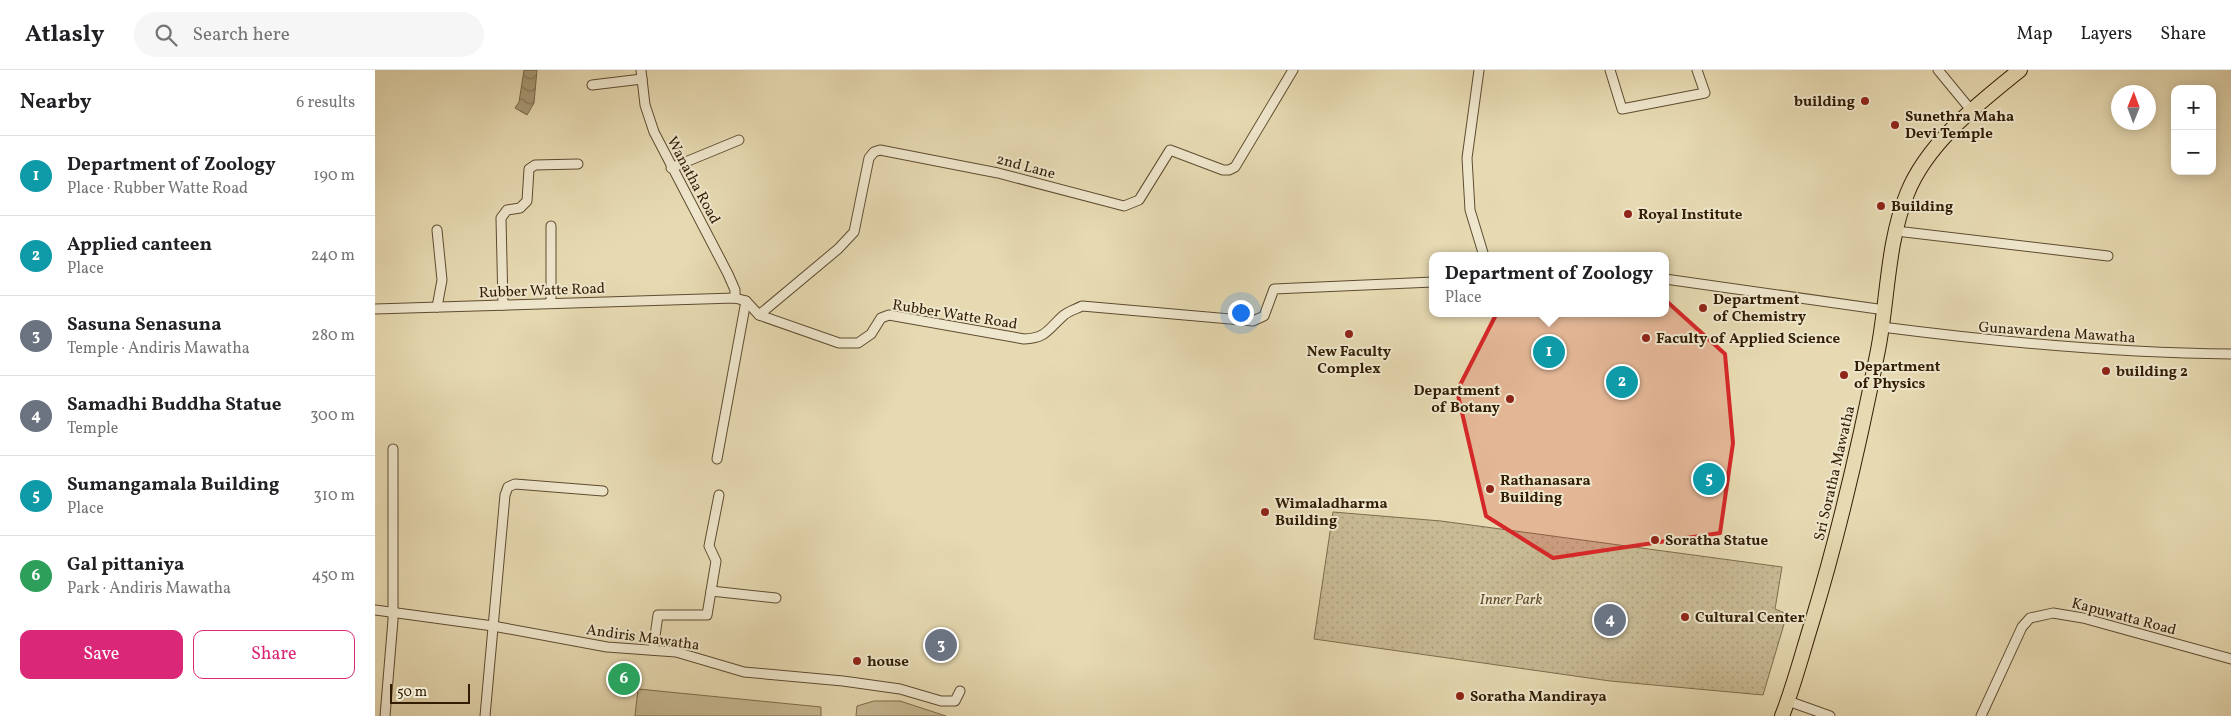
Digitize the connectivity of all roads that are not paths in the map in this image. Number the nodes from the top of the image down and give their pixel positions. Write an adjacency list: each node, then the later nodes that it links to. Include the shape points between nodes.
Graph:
1 (1293, 70): 27 (street, 2nd Lane, via 1235,167 1223,170 1169,150 1139,200 1124,206 998,172 880,150 874,152 869,158 854,232)
2 (1479, 70): 16 (street, via 1467,158 1470,210)
3 (1611, 70): 4 (street, via 1622,109 1705,93)
4 (1697, 70)
5 (1938, 70): 9 (street)
6 (2020, 70): 9 (main road, Sri Soratha Mawatha)
7 (644, 72): 8 (street); 12 (street, Wanatha Road, via 645,105)
8 (592, 85)
9 (1971, 110): 15 (main road, Sri Soratha Mawatha, via 1923,163 1907,194)
10 (739, 140): 12 (street)
11 (579, 164): 23 (street, via 535,165 529,169 527,201 520,208 507,210 501,218)
12 (671, 168): 20 (street, Wanatha Road, via 728,274)
13 (551, 226): 22 (street)
14 (437, 230): 24 (street, via 443,280)
15 (1896, 232): 17 (street); 26 (main road, Sri Soratha Mawatha)
16 (1483, 252)
17 (2108, 256)
18 (1669, 280): 26 (street)
19 (1429, 282): 27 (street, Rubber Watte Road, via 1274,289 1264,316 1253,321 1082,306 1065,314 1053,329 1038,338 1024,339 889,315 881,318 871,334 858,343 839,343)
20 (735, 298): 21 (street, Rubber Watte Road); 22 (street, Rubber Watte Road)
21 (746, 301): 27 (street, Rubber Watte Road); 31 (street)
22 (551, 303): 23 (street, Rubber Watte Road)
23 (503, 305): 24 (street, Rubber Watte Road)
24 (437, 307): 25 (street, Rubber Watte Road)
25 (375, 309)
26 (1885, 310): 28 (main road, Sri Soratha Mawatha)
27 (759, 315)
28 (1882, 328): 29 (street, Gunawardena Mawatha, via 2016,344 2167,354); 42 (main road, Sri Soratha Mawatha, via 1862,431 1830,561)
29 (2231, 354)
30 (393, 449): 37 (street)
31 (717, 459)
32 (603, 491): 38 (street, via 515,484 508,487)
33 (719, 495): 34 (street, via 709,546 716,561)
34 (711, 591): 35 (street); 39 (street, via 707,615 658,615)
35 (776, 598)
36 (375, 610): 37 (street, Andiris Mawatha)
37 (392, 612): 38 (street, Andiris Mawatha); 43 (street)
38 (493, 626): 39 (street, Andiris Mawatha, via 607,647); 44 (street)
39 (653, 650): 41 (street, Andiris Mawatha, via 699,658 744,672 900,689 941,701 955,701)
40 (2231, 659): 47 (street, Kapuwatta Road, via 2053,612 2030,618 2022,626)
41 (960, 691)
42 (1788, 701): 45 (main road, Sri Soratha Mawatha); 46 (street)
43 (385, 716)
44 (485, 716)
45 (1782, 716)
46 (1830, 716)
47 (1981, 716)

